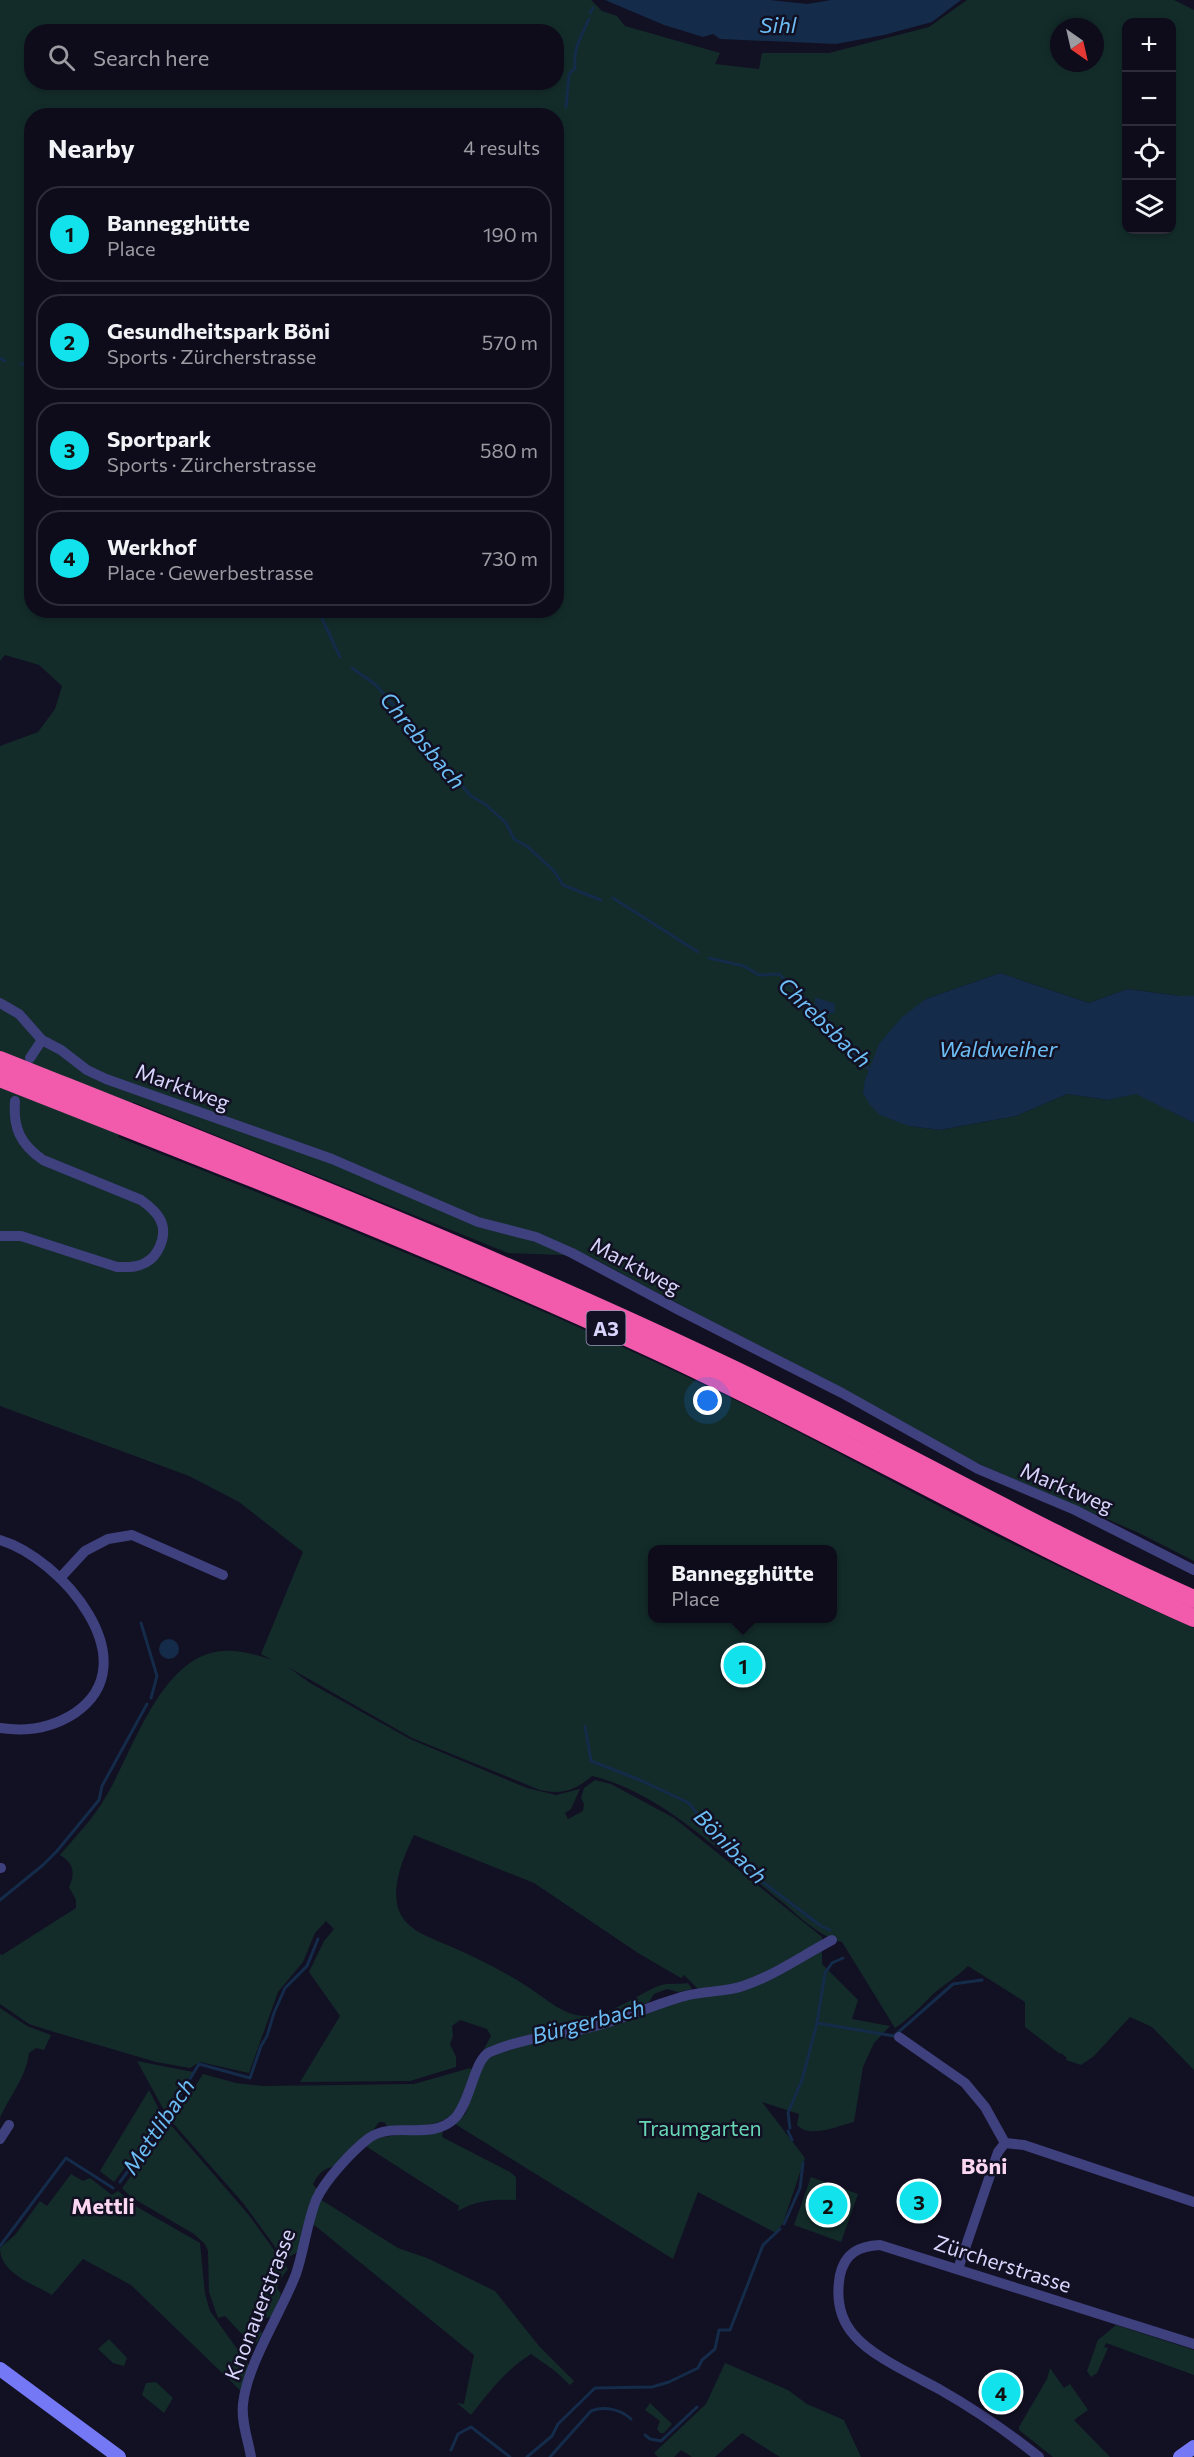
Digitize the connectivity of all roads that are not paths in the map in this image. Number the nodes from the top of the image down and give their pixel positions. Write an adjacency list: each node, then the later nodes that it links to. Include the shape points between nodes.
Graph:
1 (0, 1003): 2 (street, via 19,1014)
2 (42, 1040): 3 (street); 9 (street, Marktweg, via 106,1079 332,1159 478,1222 530,1235 566,1250 842,1393 978,1469 1075,1510)
3 (30, 1058)
4 (0, 1060): 12 (highway, A3, via 372,1209 608,1311 725,1365)
5 (0, 1078): 13 (highway, A3, via 579,1316 727,1385 1066,1558)
6 (15, 1101): 7 (street, via 13,1119 33,1153 141,1200 155,1210 163,1224 164,1237 158,1252 146,1263 117,1267 21,1236)
7 (0, 1236)
8 (0, 1540): 11 (street, via 27,1552)
9 (1194, 1570)
10 (223, 1575): 11 (street, via 132,1535 108,1539 85,1551)
11 (60, 1578): 14 (street, via 82,1606 98,1636 105,1661 100,1687 78,1711 54,1724 24,1730)
12 (1194, 1599)
13 (1194, 1617)
14 (0, 1728)
15 (832, 1940): 26 (street, Knonauerstrasse, via 741,1987 685,1996 595,2026 514,2042 486,2054 477,2065 476,2077 455,2118 442,2127 425,2131 384,2131 353,2151 317,2199 296,2274 250,2377 243,2417)
16 (899, 2037): 19 (street, via 964,2083 985,2107)
17 (9, 2125): 18 (street)
18 (0, 2139)
19 (1005, 2143): 20 (street, via 1024,2145); 21 (street, via 998,2152)
20 (1194, 2202)
21 (958, 2269): 22 (street, Zürcherstrasse); 27 (street, Zürcherstrasse, via 880,2245 857,2248 845,2260 838,2288 842,2317 861,2343 981,2416)
22 (1194, 2344)
23 (0, 2369): 25 (main road)
24 (1194, 2448): 28 (main road)
25 (119, 2457)
26 (251, 2457)
27 (1039, 2457)
28 (1180, 2457)

